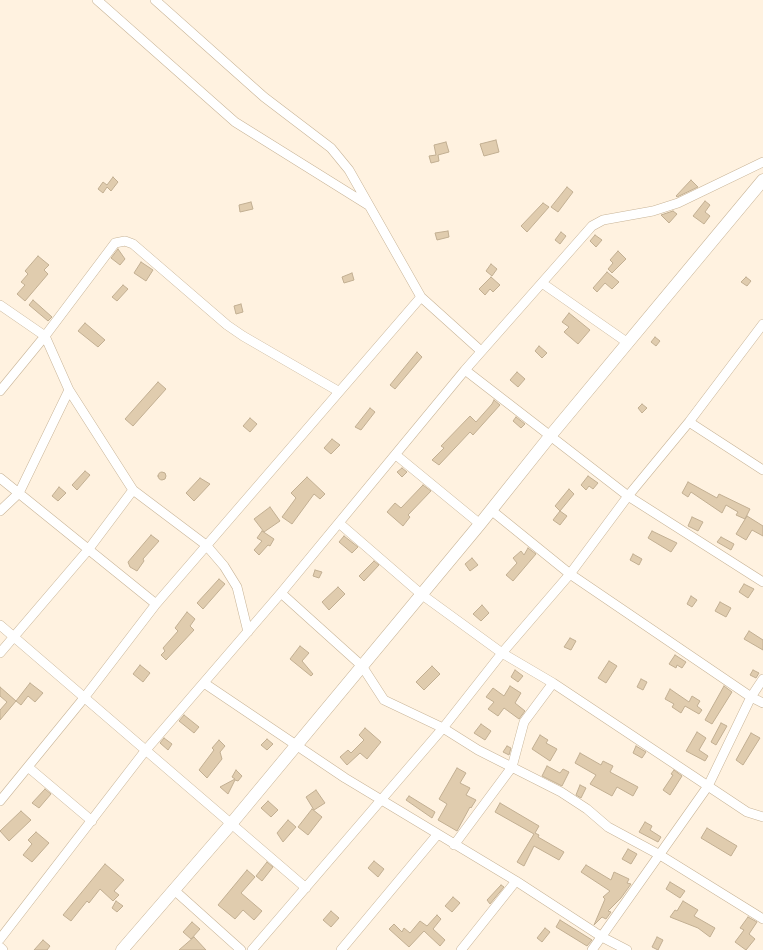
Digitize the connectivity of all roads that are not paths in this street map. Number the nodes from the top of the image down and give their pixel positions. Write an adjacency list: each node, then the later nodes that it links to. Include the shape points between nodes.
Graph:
1 (97, 0): 5 (street, via 235,122)
2 (155, 0): 5 (street, via 264,97 331,148 349,170)
3 (763, 162): 6 (street, via 678,204 653,212 603,220 592,226)
4 (763, 180): 11 (street)
5 (370, 206): 7 (street)
6 (542, 283): 11 (street); 12 (street)
7 (421, 297): 12 (street); 16 (street)
8 (0, 305): 10 (street)
9 (763, 324): 17 (street)
10 (45, 336): 14 (street); 15 (street); 16 (street, via 115,243 125,241 133,244 233,329)
11 (628, 343): 18 (street)
12 (481, 351): 13 (street)
13 (465, 370): 18 (street); 19 (street)
14 (68, 390): 22 (street); 23 (street)
15 (0, 391)
16 (338, 391): 29 (street)
17 (689, 422): 20 (street); 24 (street)
18 (550, 435): 24 (street); 25 (street)
19 (396, 455): 27 (street); 28 (street)
20 (763, 470)
21 (0, 478): 23 (street)
22 (133, 490): 29 (street); 30 (street)
23 (19, 493): 26 (street); 30 (street)
24 (628, 496): 31 (street); 32 (street)
25 (491, 510): 28 (street); 31 (street)
26 (0, 511)
27 (339, 523): 33 (street); 34 (street)
28 (480, 524): 34 (street)
29 (206, 545): 35 (street); 37 (street, via 238,587)
30 (88, 550): 35 (street); 38 (street)
31 (570, 574): 40 (street); 45 (street)
32 (763, 582)
33 (281, 593): 37 (street); 41 (street)
34 (421, 594): 40 (street); 41 (street)
35 (156, 604): 46 (street)
36 (0, 625): 38 (street)
37 (248, 632): 44 (street)
38 (14, 637): 39 (street); 46 (street)
39 (0, 653)
40 (502, 653): 43 (street); 48 (street)
41 (362, 666): 48 (street, via 384,700); 49 (street)
42 (763, 679): 45 (street)
43 (553, 682): 52 (street, via 524,722); 53 (street)
44 (204, 683): 49 (street); 50 (street)
45 (750, 697): 47 (street); 53 (street)
46 (84, 698): 50 (street); 51 (street)
47 (763, 703)
48 (443, 728): 52 (street); 54 (street)
49 (295, 745): 54 (street); 58 (street)
50 (146, 752): 57 (street); 58 (street)
51 (28, 767): 55 (street); 57 (street)
52 (512, 767): 60 (street); 61 (street, via 561,792 608,827)
53 (708, 786): 56 (street, via 747,812); 61 (street)
54 (381, 800): 59 (street); 63 (street)
55 (0, 801)
56 (763, 817)
57 (92, 821): 67 (street)
58 (230, 824): 63 (street); 64 (street)
59 (437, 835): 60 (street); 73 (street)
60 (454, 845): 62 (street)
61 (660, 855): 65 (street); 66 (street)
62 (516, 881): 66 (street); 74 (street)
63 (306, 888): 72 (street)
64 (173, 889): 70 (street); 71 (street)
65 (763, 919)
66 (602, 937): 75 (street); 76 (street)
67 (0, 939)
68 (0, 947): 69 (street)
69 (3, 950)
70 (122, 950)
71 (241, 950)
72 (252, 950)
73 (341, 950)
74 (461, 950)
75 (592, 950)
76 (628, 950)

